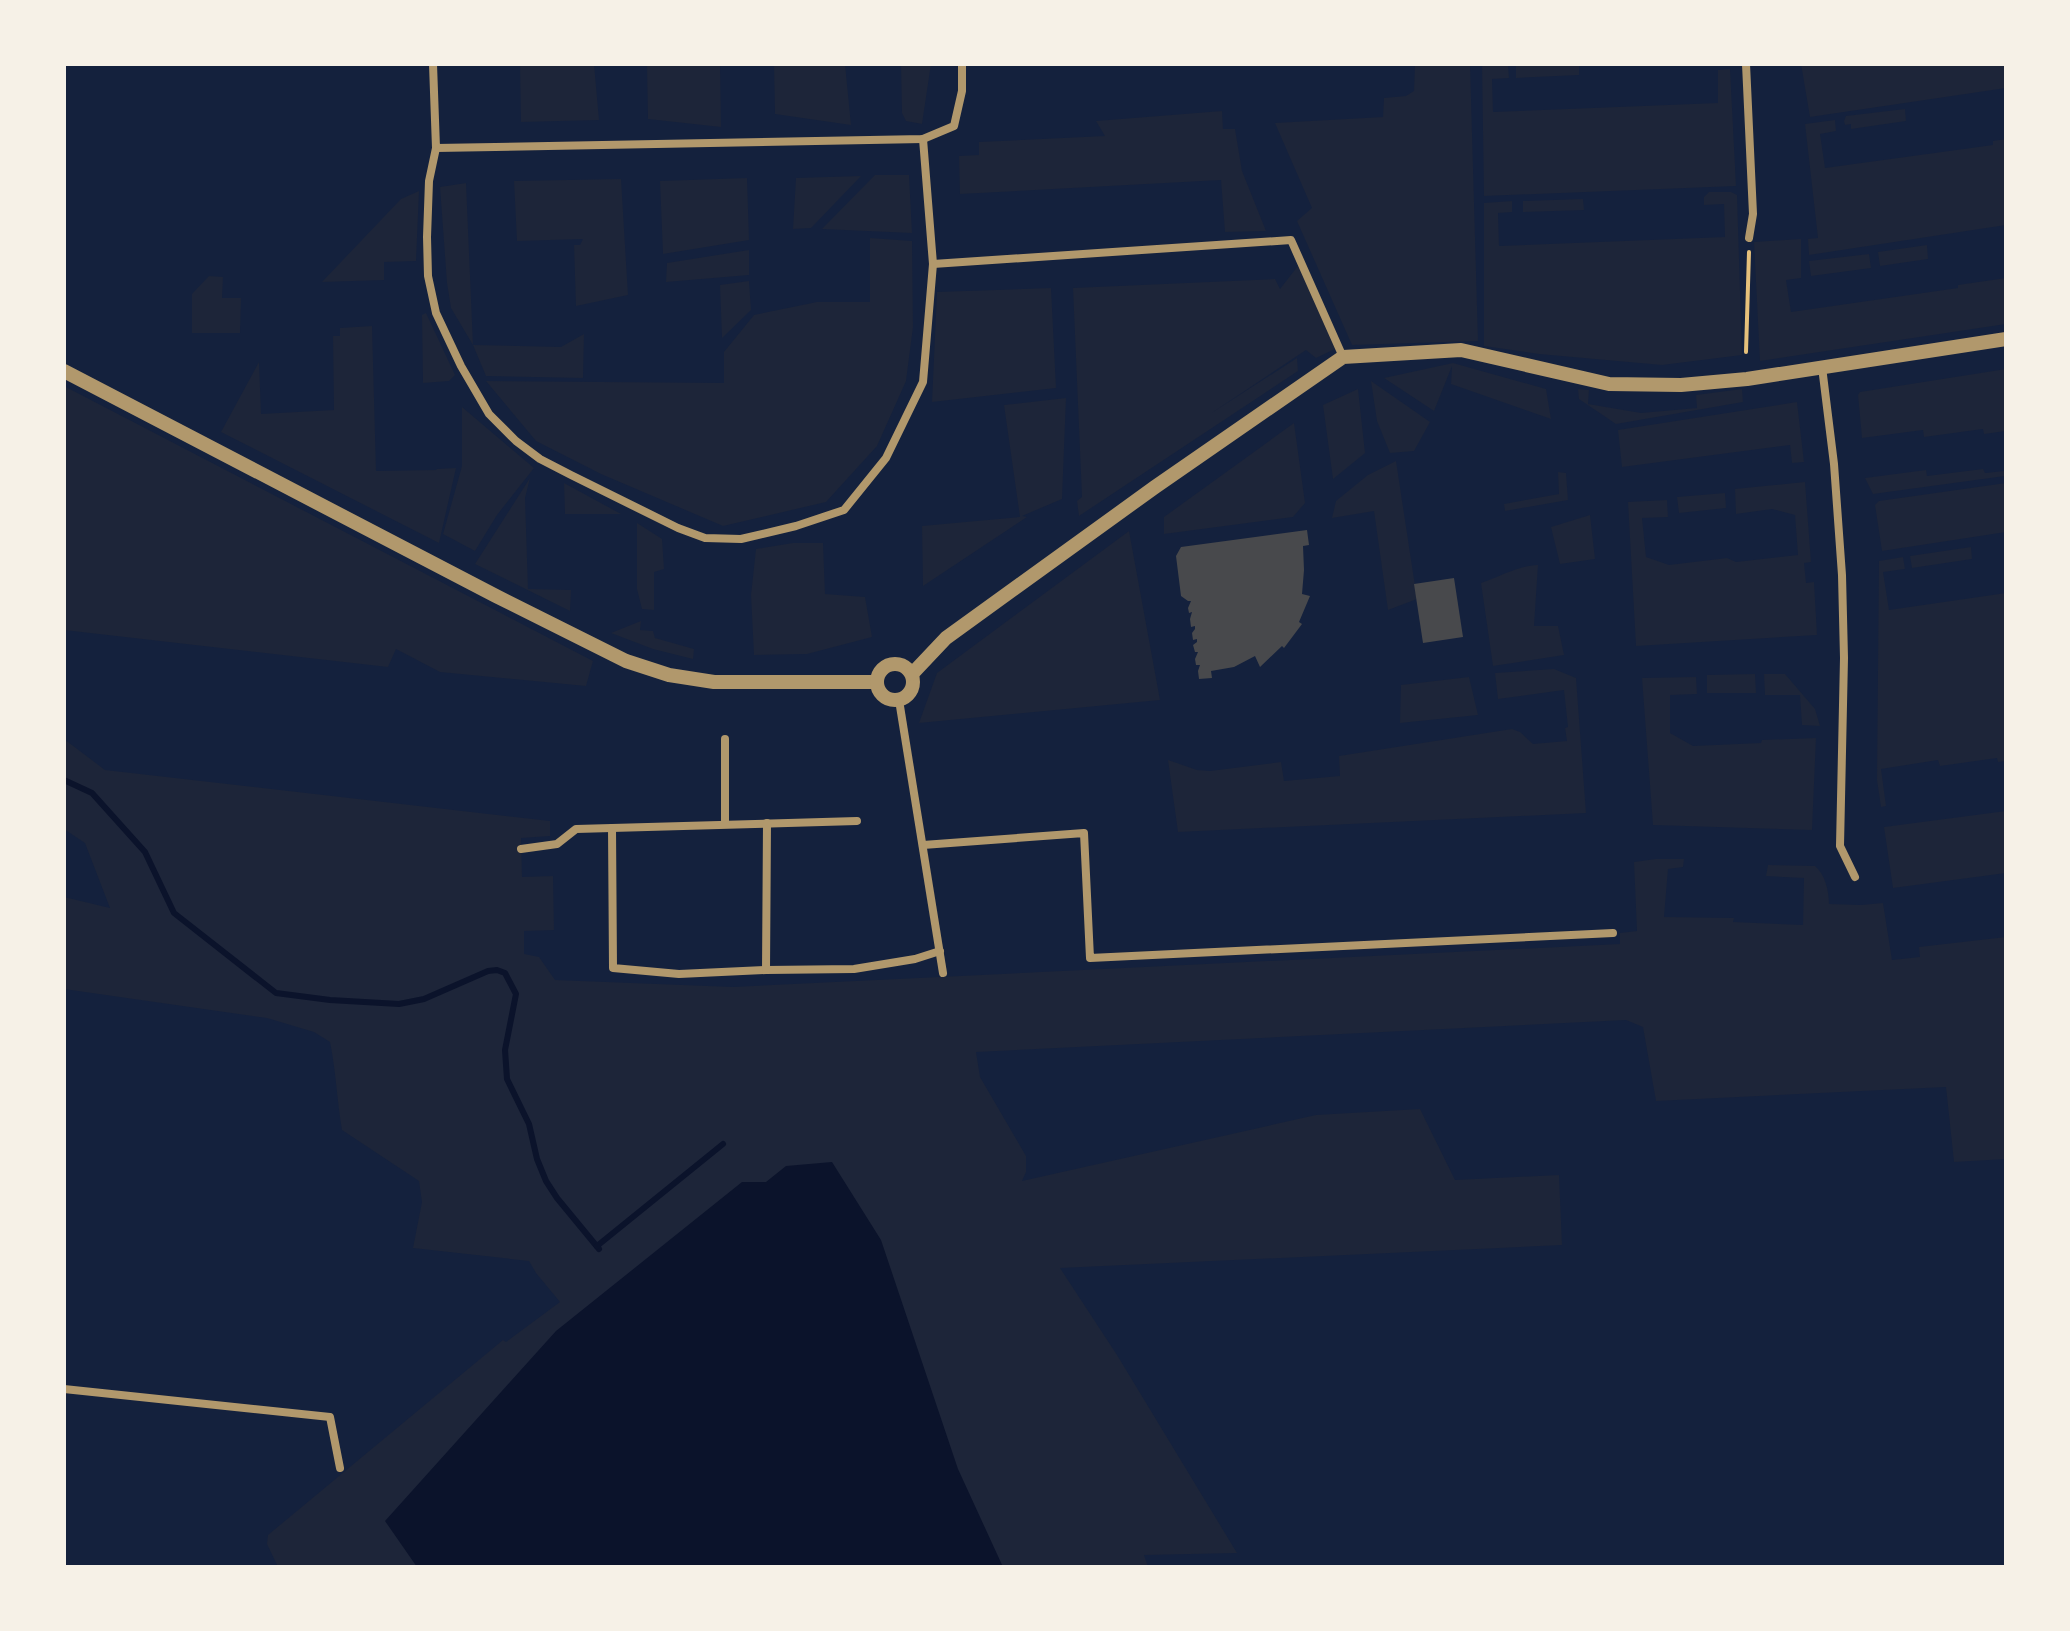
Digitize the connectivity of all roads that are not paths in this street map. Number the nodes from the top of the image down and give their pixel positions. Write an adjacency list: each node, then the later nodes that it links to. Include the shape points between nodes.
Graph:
1 (433, 64): 5 (street)
2 (962, 64): 4 (street, via 954,126)
3 (1746, 64): 6 (street, via 1753,214)
4 (923, 139): 5 (street); 7 (street)
5 (436, 148): 7 (street, via 429,181 428,276 436,313 489,414 540,459 705,538 741,539 844,510 886,458 923,382)
6 (1749, 238)
7 (933, 264): 9 (street, via 1291,240)
8 (2006, 339): 10 (street)
9 (1343, 357): 10 (street, via 1461,350 1609,384 1681,385); 12 (street, via 946,638)
10 (1822, 366): 22 (street, via 1842,575 1840,846)
11 (64, 371): 13 (street, via 626,661 669,675 736,684)
12 (912, 674): 13 (street, via 903,665 891,664 880,670); 14 (street, via 911,690)
13 (876, 682): 14 (street, via 884,696)
14 (899, 700): 20 (street)
15 (725, 739): 18 (street)
16 (857, 821): 17 (street)
17 (767, 823): 18 (street); 25 (street)
18 (725, 824): 19 (street)
19 (612, 828): 21 (street, via 576,829 557,844); 25 (street, via 613,968 679,974)
20 (923, 845): 23 (street, via 1084,833 1090,958); 24 (street)
21 (521, 849)
22 (1855, 877)
23 (1613, 933)
24 (940, 951): 25 (street, via 854,969); 26 (street)
25 (766, 970)
26 (943, 973)
27 (64, 1389): 28 (street, via 330,1417)
28 (340, 1468)

